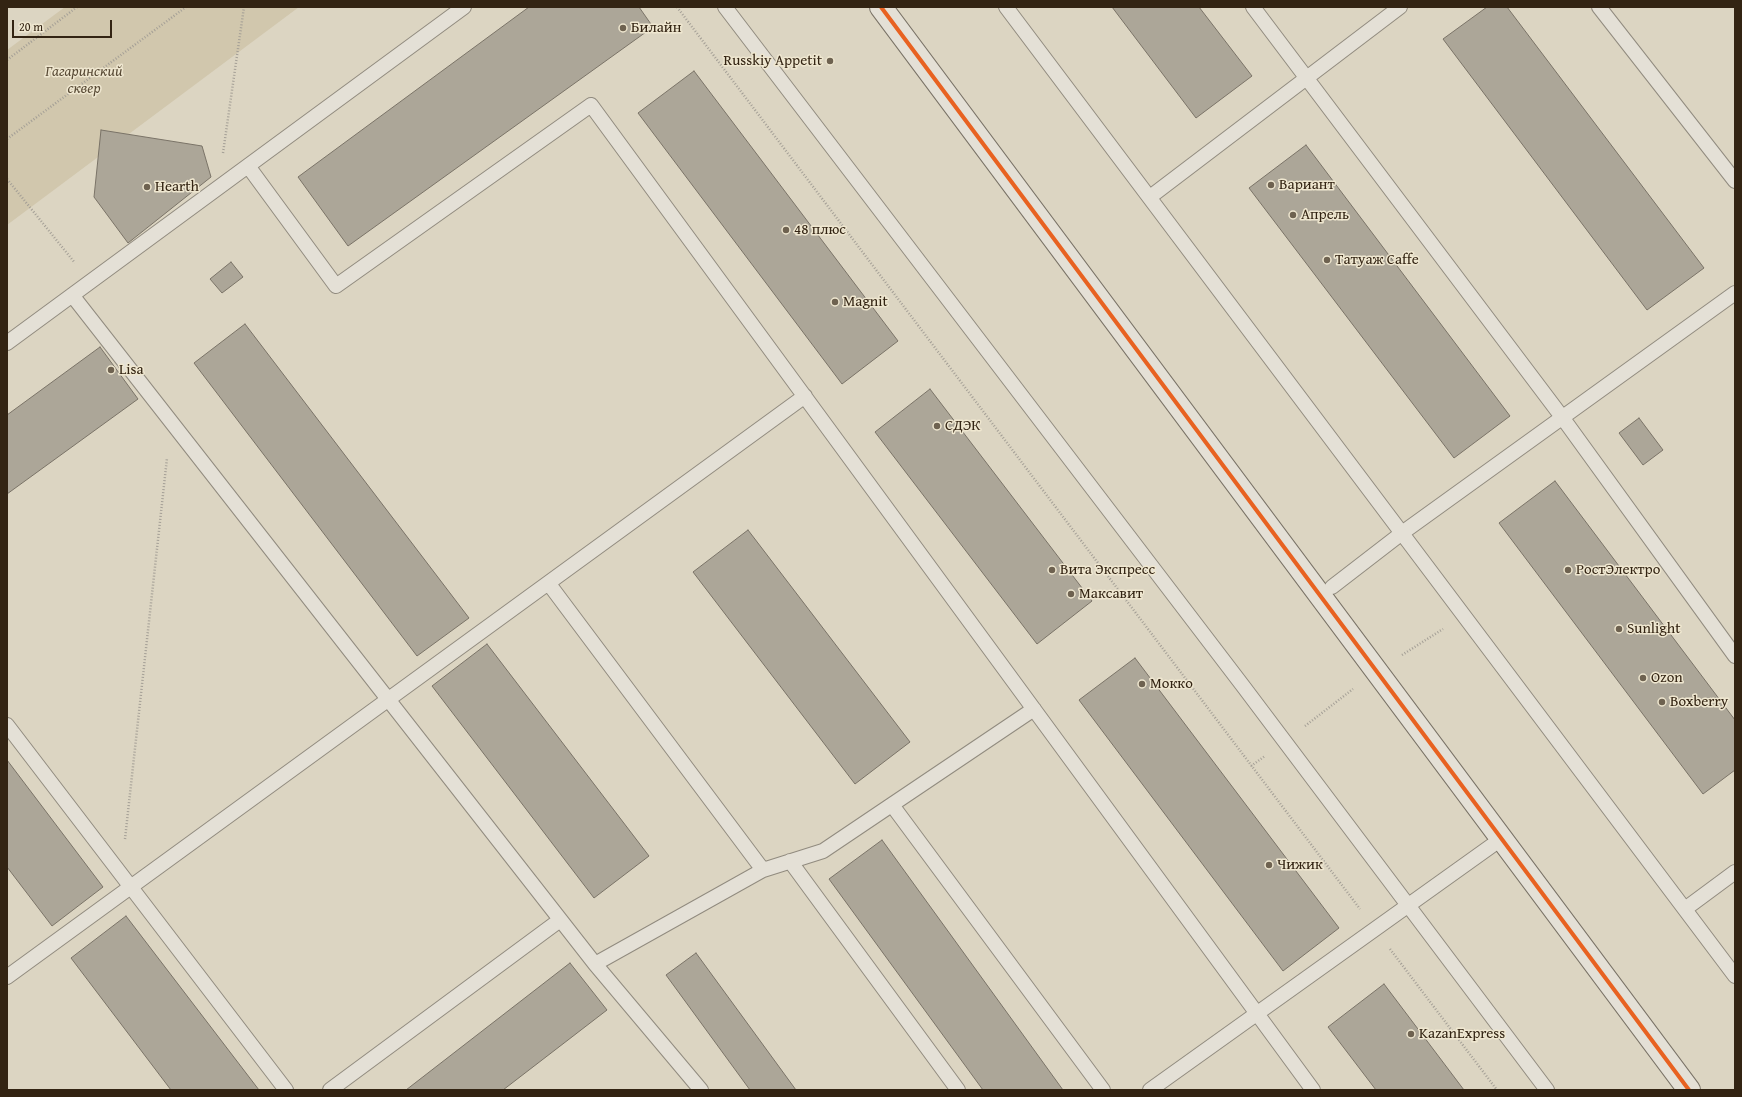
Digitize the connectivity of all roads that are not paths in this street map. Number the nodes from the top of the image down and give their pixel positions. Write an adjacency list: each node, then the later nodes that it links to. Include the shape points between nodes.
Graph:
1 (464, 7): 9 (lane)
2 (725, 7): 30 (lane)
3 (881, 7): 25 (main road)
4 (1006, 7): 11 (lane)
5 (1253, 7): 8 (lane)
6 (1400, 7): 8 (lane)
7 (1600, 7): 10 (lane)
8 (1306, 78): 11 (lane); 16 (lane)
9 (248, 166): 13 (lane); 15 (lane, via 336,286 591,105)
10 (1735, 181)
11 (1150, 197): 17 (lane)
12 (1735, 293): 16 (lane)
13 (72, 295): 14 (lane); 21 (lane)
14 (7, 343)
15 (805, 396): 18 (lane); 22 (lane)
16 (1562, 417): 17 (lane); 20 (lane)
17 (1402, 533): 19 (lane); 31 (lane)
18 (549, 584): 21 (lane); 27 (lane)
19 (1332, 587)
20 (1735, 656)
21 (388, 700): 29 (lane); 32 (lane)
22 (1034, 709): 24 (lane); 36 (lane)
23 (7, 725): 29 (lane)
24 (892, 805): 26 (lane, via 823,851); 41 (lane)
25 (1501, 839): 30 (lane); 45 (main road)
26 (790, 861): 27 (lane); 40 (lane)
27 (763, 870): 33 (lane)
28 (1735, 872): 31 (lane)
29 (131, 887): 35 (lane); 37 (lane)
30 (1408, 905): 36 (lane); 44 (lane)
31 (1685, 909): 34 (lane)
32 (560, 920): 33 (lane); 38 (lane)
33 (595, 964): 39 (lane)
34 (1735, 976)
35 (7, 977)
36 (1257, 1014): 42 (lane); 43 (lane)
37 (286, 1090)
38 (330, 1090)
39 (701, 1090)
40 (958, 1090)
41 (1103, 1090)
42 (1150, 1090)
43 (1313, 1090)
44 (1547, 1090)
45 (1689, 1090)

